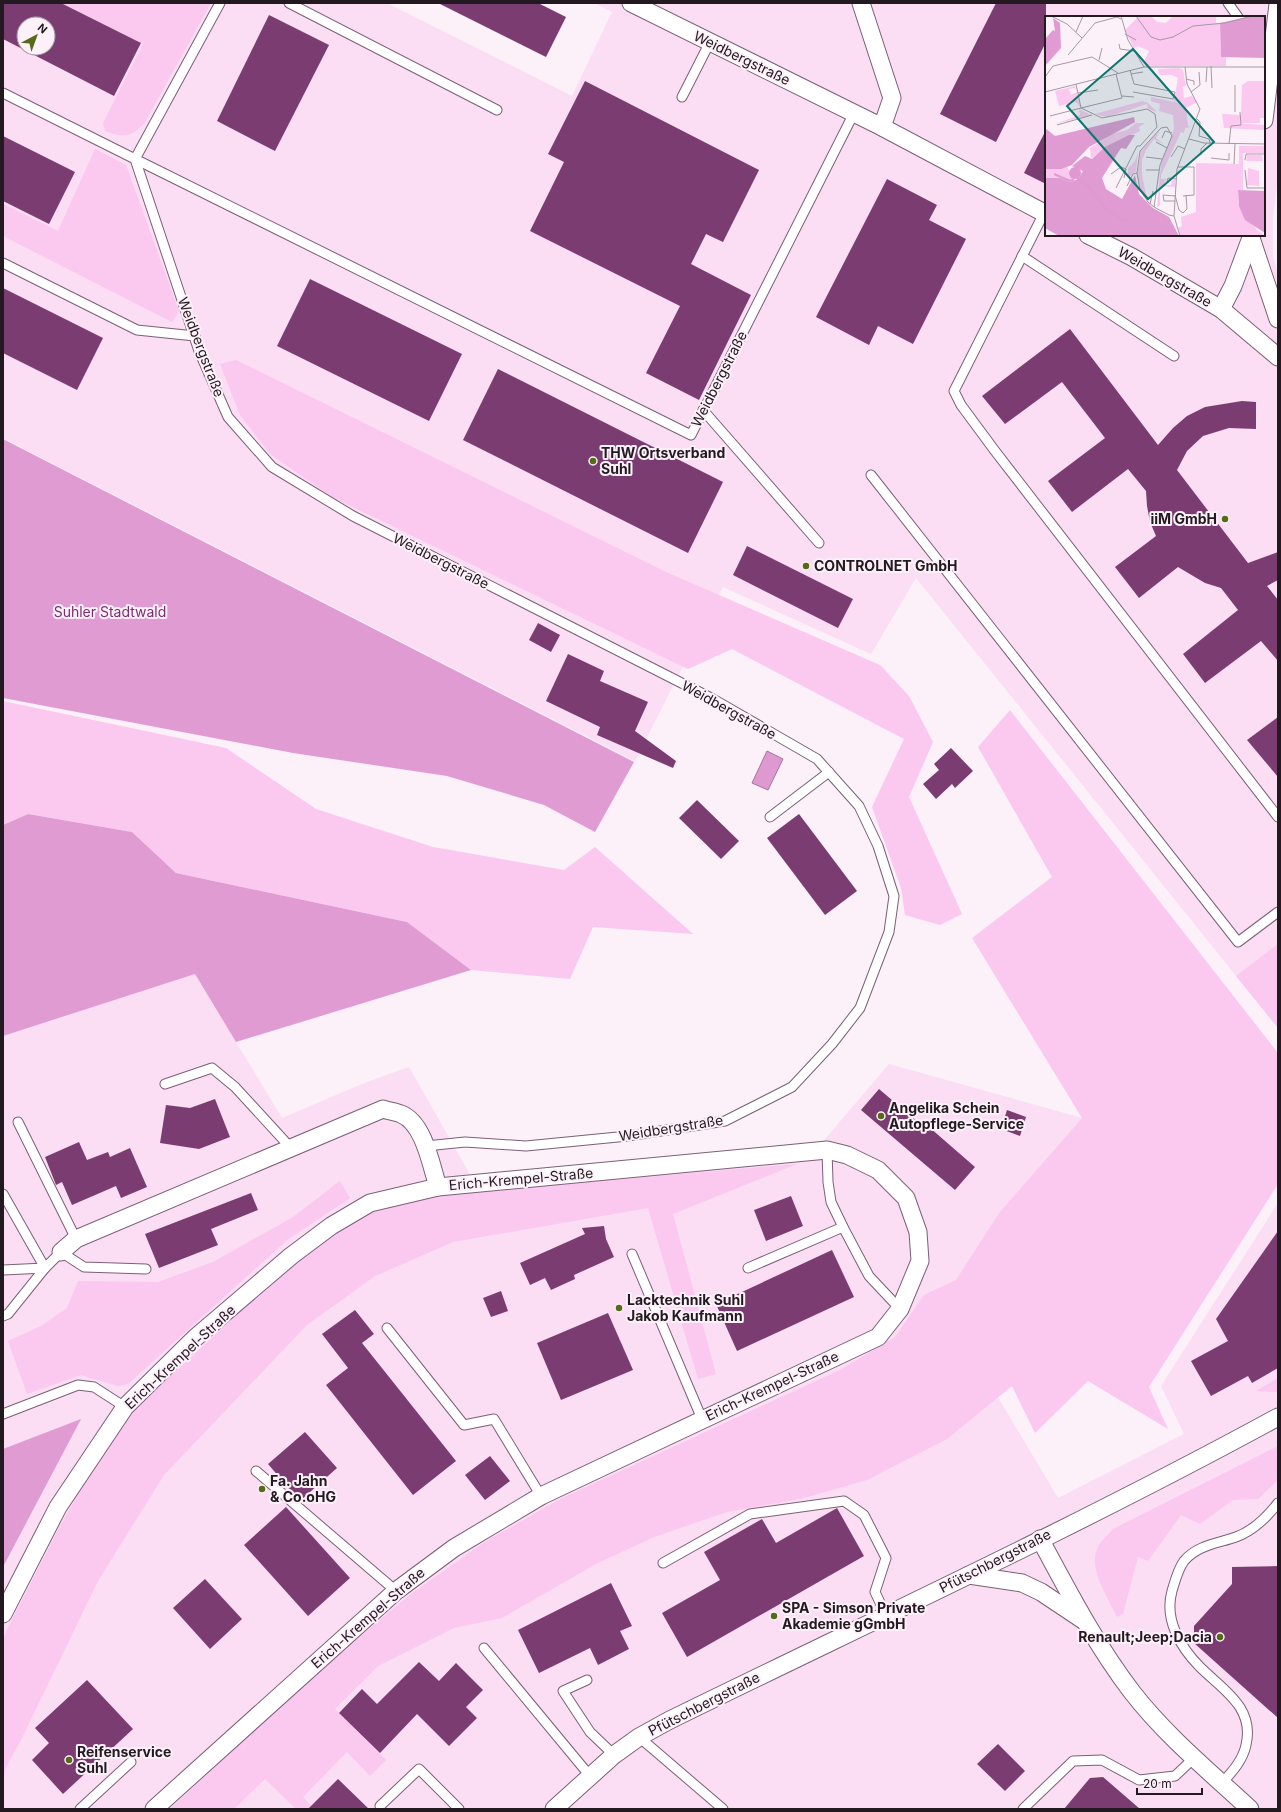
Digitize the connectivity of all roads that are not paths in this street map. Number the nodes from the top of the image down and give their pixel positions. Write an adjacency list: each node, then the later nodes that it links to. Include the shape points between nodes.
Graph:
1 (220, 3): 16 (lane)
2 (289, 3): 13 (lane)
3 (631, 3): 9 (street, Weidbergstraße)
4 (861, 3): 15 (street, via 892,98)
5 (1228, 3): 7 (lane)
6 (1278, 4): 8 (street)
7 (1237, 16)
8 (1269, 34): 12 (street)
9 (710, 42): 11 (lane); 14 (street, Weidbergstraße)
10 (3, 93): 16 (lane)
11 (682, 97)
12 (1265, 103)
13 (498, 110)
14 (854, 113): 15 (street, Weidbergstraße); 27 (lane, Weidbergstraße)
15 (882, 127): 17 (street, Weidbergstraße)
16 (135, 159): 24 (lane, Weidbergstraße); 27 (lane, Weidbergstraße, via 691,435)
17 (1045, 214): 20 (lane)
18 (1090, 236): 22 (street, Weidbergstraße, via 1132,257)
19 (1252, 236): 22 (street, via 1233,286); 23 (street)
20 (1022, 256): 25 (lane); 32 (lane, via 954,391 961,405 995,451)
21 (3, 263): 24 (lane, via 137,330)
22 (1220, 310): 26 (street, Weidbergstraße)
23 (1278, 319)
24 (195, 336): 30 (lane, Weidbergstraße, via 228,417 272,468 353,516 713,699 817,759)
25 (1174, 356)
26 (1278, 357)
27 (703, 410): 29 (lane)
28 (871, 475): 33 (lane, via 1238,942)
29 (818, 543)
30 (829, 772): 31 (lane); 36 (lane, Weidbergstraße, via 859,806 878,846 894,896 889,932 860,1008 832,1044 792,1087 725,1121 651,1133 526,1146 465,1142)
31 (770, 817)
32 (1278, 817)
33 (1278, 912)
34 (165, 1084): 37 (lane, via 212,1068 234,1087)
35 (18, 1122): 42 (lane)
36 (426, 1146): 37 (street, Erich-Krempel-Straße, via 416,1126 403,1114 383,1109); 39 (street, Erich-Krempel-Straße)
37 (290, 1147): 42 (street, Erich-Krempel-Straße)
38 (827, 1150): 39 (street, Erich-Krempel-Straße); 41 (lane, via 831,1202); 49 (street, Erich-Krempel-Straße, via 847,1155 878,1170 906,1198 918,1232 920,1261)
39 (438, 1187): 52 (street, Erich-Krempel-Straße, via 370,1203 331,1226 291,1256 195,1338)
40 (3, 1194): 45 (lane)
41 (843, 1227): 46 (lane); 49 (lane, via 869,1276)
42 (76, 1239): 43 (street, Erich-Krempel-Straße)
43 (61, 1252): 45 (lane, Erich-Krempel-Straße); 47 (lane, via 84,1267)
44 (632, 1254): 55 (lane)
45 (45, 1268): 48 (lane); 50 (lane, Erich-Krempel-Straße, via 8,1314)
46 (748, 1268)
47 (146, 1269)
48 (3, 1270)
49 (900, 1309): 55 (street, Erich-Krempel-Straße, via 878,1337)
50 (3, 1316)
51 (387, 1328): 57 (lane, via 464,1425 494,1420)
52 (125, 1407): 53 (lane, via 94,1387 78,1385); 63 (street, Erich-Krempel-Straße, via 58,1507)
53 (3, 1414)
54 (1278, 1417): 59 (street, Pfütschbergstraße)
55 (702, 1419): 57 (street, Erich-Krempel-Straße)
56 (256, 1471): 62 (lane)
57 (540, 1496): 62 (street, Erich-Krempel-Straße, via 454,1548)
58 (1278, 1503): 73 (lane, via 1257,1526 1237,1537 1199,1549 1185,1560 1176,1576 1168,1602 1170,1619 1177,1636 1199,1666 1235,1699 1247,1727 1246,1745 1240,1761)
59 (1040, 1539): 61 (street, Pfütschbergstraße); 65 (street)
60 (663, 1563): 64 (lane, via 750,1514 844,1501 864,1515 886,1558 875,1592)
61 (969, 1575): 64 (street, Pfütschbergstraße); 65 (street, via 1022,1583 1041,1592)
62 (396, 1591): 76 (street, Erich-Krempel-Straße)
63 (3, 1614)
64 (886, 1615): 68 (street, Pfütschbergstraße)
65 (1086, 1623): 70 (street, via 1132,1693)
66 (484, 1648): 72 (lane)
67 (587, 1680): 69 (lane, via 563,1691 590,1732)
68 (639, 1737): 69 (street, Pfütschbergstraße); 79 (lane)
69 (614, 1755): 72 (street, Pfütschbergstraße)
70 (1194, 1758): 73 (street); 80 (lane, via 1175,1776 1139,1780 1102,1760 1073,1760)
71 (131, 1762): 75 (lane)
72 (590, 1776): 78 (street, Pfütschbergstraße)
73 (1222, 1783): 81 (street)
74 (380, 1806): 77 (lane, via 419,1768)
75 (80, 1809)
76 (154, 1809)
77 (459, 1809)
78 (554, 1809)
79 (723, 1809)
80 (1024, 1809)
81 (1250, 1809)

